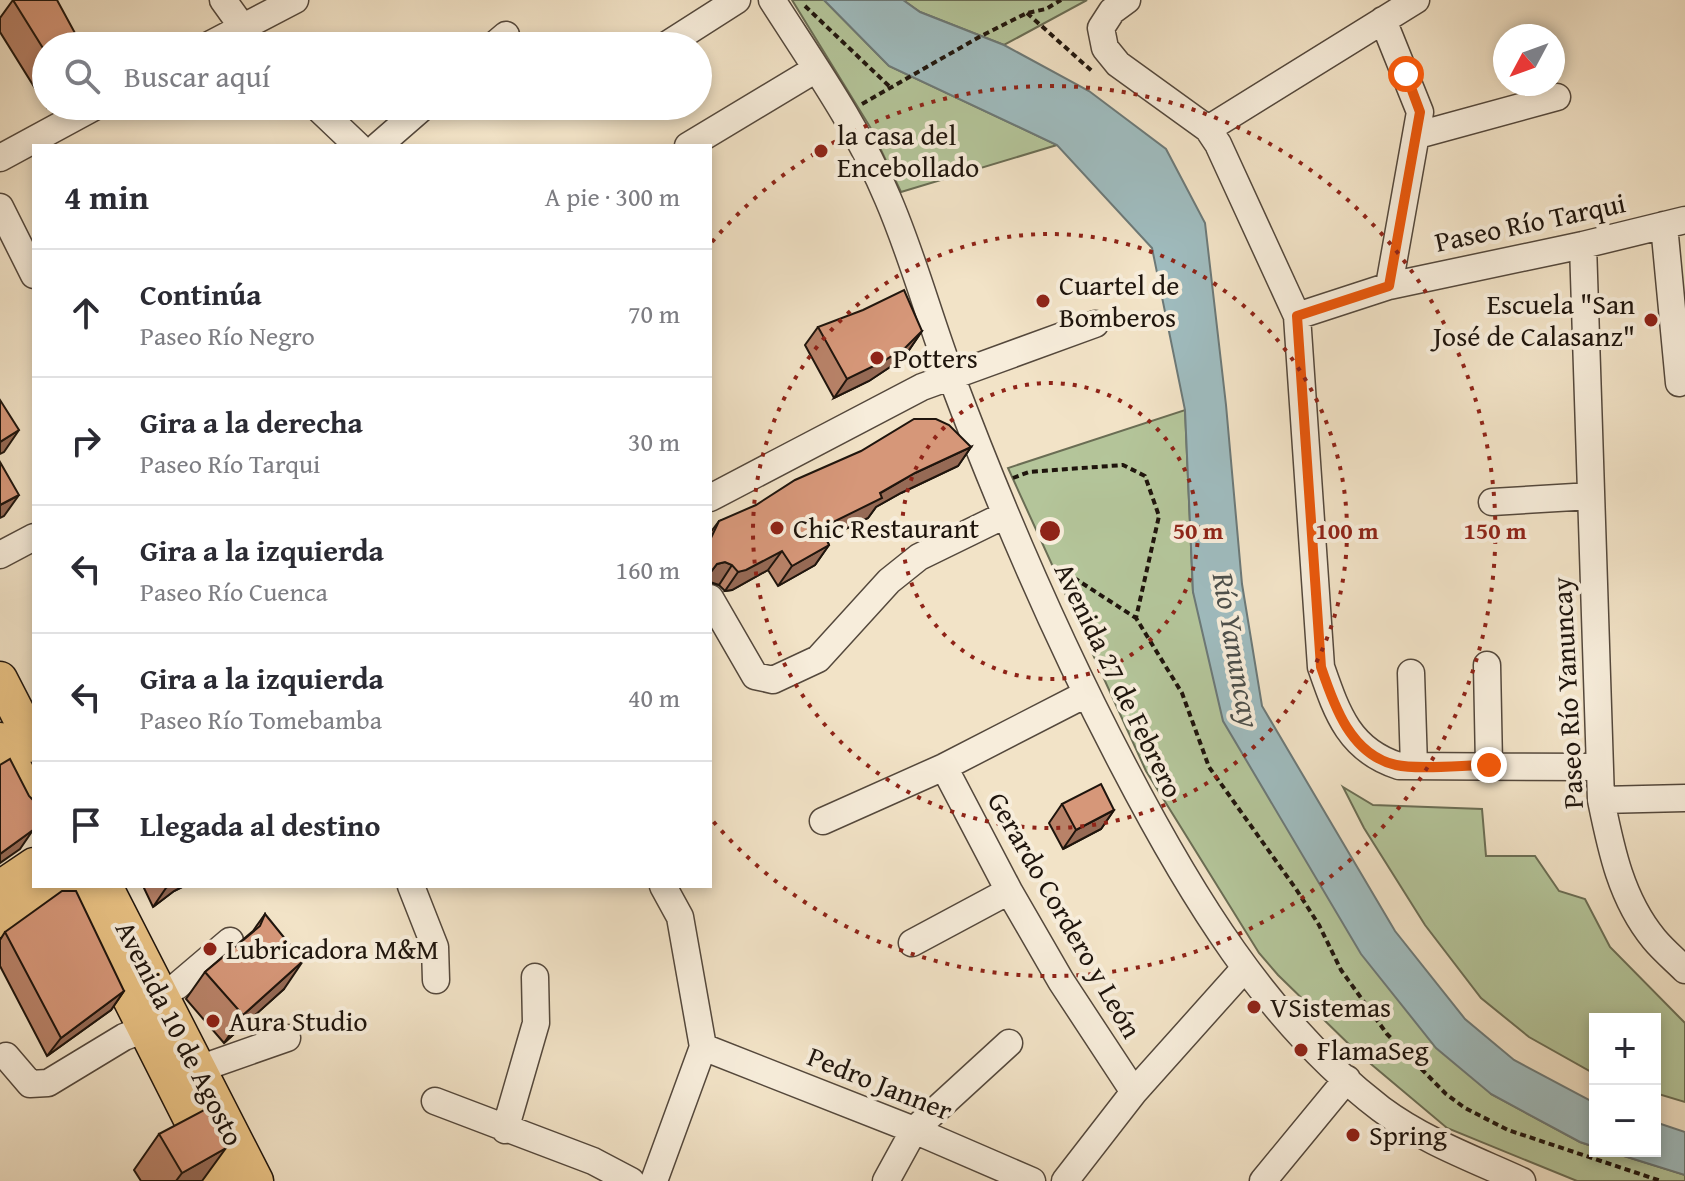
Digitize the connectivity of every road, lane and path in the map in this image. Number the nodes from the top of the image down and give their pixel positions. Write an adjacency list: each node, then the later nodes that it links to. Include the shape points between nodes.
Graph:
1 (223, 0): 10 (street)
2 (295, 0): 11 (street)
3 (737, 0): 12 (street)
4 (772, 0): 13 (street, Avenida 27 de Febrero)
5 (802, 0): 14 (path)
6 (1061, 0): 14 (path, via 981,36)
7 (1127, 0): 20 (street, via 1101,28 1105,48 1118,64)
8 (1416, 0): 9 (street)
9 (1383, 20): 20 (street); 21 (street, via 1420,112)
10 (247, 32)
11 (255, 32)
12 (687, 32)
13 (816, 69): 16 (street, Avenida 27 de Febrero); 24 (street)
14 (890, 87): 16 (path)
15 (1557, 97): 21 (street)
16 (843, 114): 33 (street, Avenida 27 de Febrero, via 889,199)
17 (70, 120): 25 (street)
18 (331, 120): 22 (street)
19 (408, 120): 23 (street)
20 (1208, 129): 31 (street)
21 (1418, 135): 30 (street)
22 (356, 144)
23 (380, 144)
24 (691, 144)
25 (0, 158)
26 (0, 207): 29 (street)
27 (1674, 222): 28 (street, Paseo Río Tarqui); 34 (street)
28 (1583, 245): 30 (street, Paseo Río Tarqui); 37 (street, Paseo Río Yanuncay)
29 (32, 271)
30 (1389, 286): 31 (street, Paseo Río Tarqui)
31 (1297, 316): 52 (street, via 1321,667 1334,704 1357,742 1377,759)
32 (1095, 324): 33 (street)
33 (951, 378): 36 (street, via 922,387); 39 (street, Avenida 27 de Febrero)
34 (1679, 383)
35 (1006, 481): 44 (path, via 1029,472 1123,465 1145,476 1159,516)
36 (712, 496)
37 (1591, 496): 38 (street); 54 (street, Paseo Río Yanuncay)
38 (1492, 502)
39 (1005, 515): 43 (street, via 919,557 889,581 818,659 773,680 755,676); 48 (street, Avenida 27 de Febrero)
40 (32, 538): 41 (street)
41 (0, 555)
42 (1043, 572): 44 (path, via 1068,574)
43 (712, 601)
44 (1136, 618): 95 (path, via 1182,693 1209,767 1296,889 1341,970 1387,1034 1446,1094 1478,1116)
45 (1487, 665): 51 (street)
46 (1411, 673): 52 (street)
47 (0, 679): 50 (main road)
48 (1086, 694): 53 (street); 70 (street, Avenida 27 de Febrero, via 1186,878)
49 (0, 740): 57 (main road)
50 (32, 741)
51 (1489, 765): 52 (street); 54 (street)
52 (1414, 766)
53 (944, 767): 58 (street); 66 (street, Gerardo Cordero y León)
54 (1598, 767): 56 (street, Paseo Río Yanuncay)
55 (1685, 798): 56 (street)
56 (1601, 800): 71 (street, Paseo Río Yanuncay, via 1618,876 1633,907 1654,939)
57 (32, 802)
58 (823, 821)
59 (32, 866): 60 (main road)
60 (0, 888)
61 (44, 888): 67 (main road)
62 (74, 888): 75 (main road, Avenida 10 de Agosto)
63 (106, 888): 74 (main road, Avenida 10 de Agosto)
64 (412, 888): 73 (street, via 435,947)
65 (664, 888): 78 (street, via 680,917)
66 (1009, 891): 69 (street); 82 (street, Gerardo Cordero y León)
67 (0, 920)
68 (230, 941): 74 (street, via 177,986)
69 (912, 943)
70 (1245, 968): 81 (street, Avenida 27 de Febrero); 82 (street)
71 (1685, 970)
72 (535, 977): 84 (street, via 536,1023)
73 (436, 980)
74 (160, 993): 80 (main road, Avenida 10 de Agosto)
75 (145, 1029): 79 (street, via 48,1083 30,1084); 86 (main road, Avenida 10 de Agosto)
76 (287, 1038): 80 (street, via 213,1064)
77 (1009, 1043): 85 (street)
78 (703, 1047): 85 (street, Pedro Janner); 89 (street)
79 (6, 1056)
80 (201, 1074): 87 (main road, Avenida 10 de Agosto)
81 (1347, 1079): 93 (street); 94 (street, Avenida 27 de Febrero, via 1419,1134)
82 (1134, 1092): 92 (street)
83 (435, 1101): 84 (street)
84 (505, 1130): 88 (street, via 593,1161)
85 (914, 1130): 90 (street); 91 (street, Pedro Janner)
86 (222, 1181)
87 (256, 1181)
88 (631, 1181)
89 (654, 1181)
90 (886, 1181)
91 (1032, 1181)
92 (1065, 1181)
93 (1263, 1181)
94 (1522, 1181)
95 (1661, 1181)

